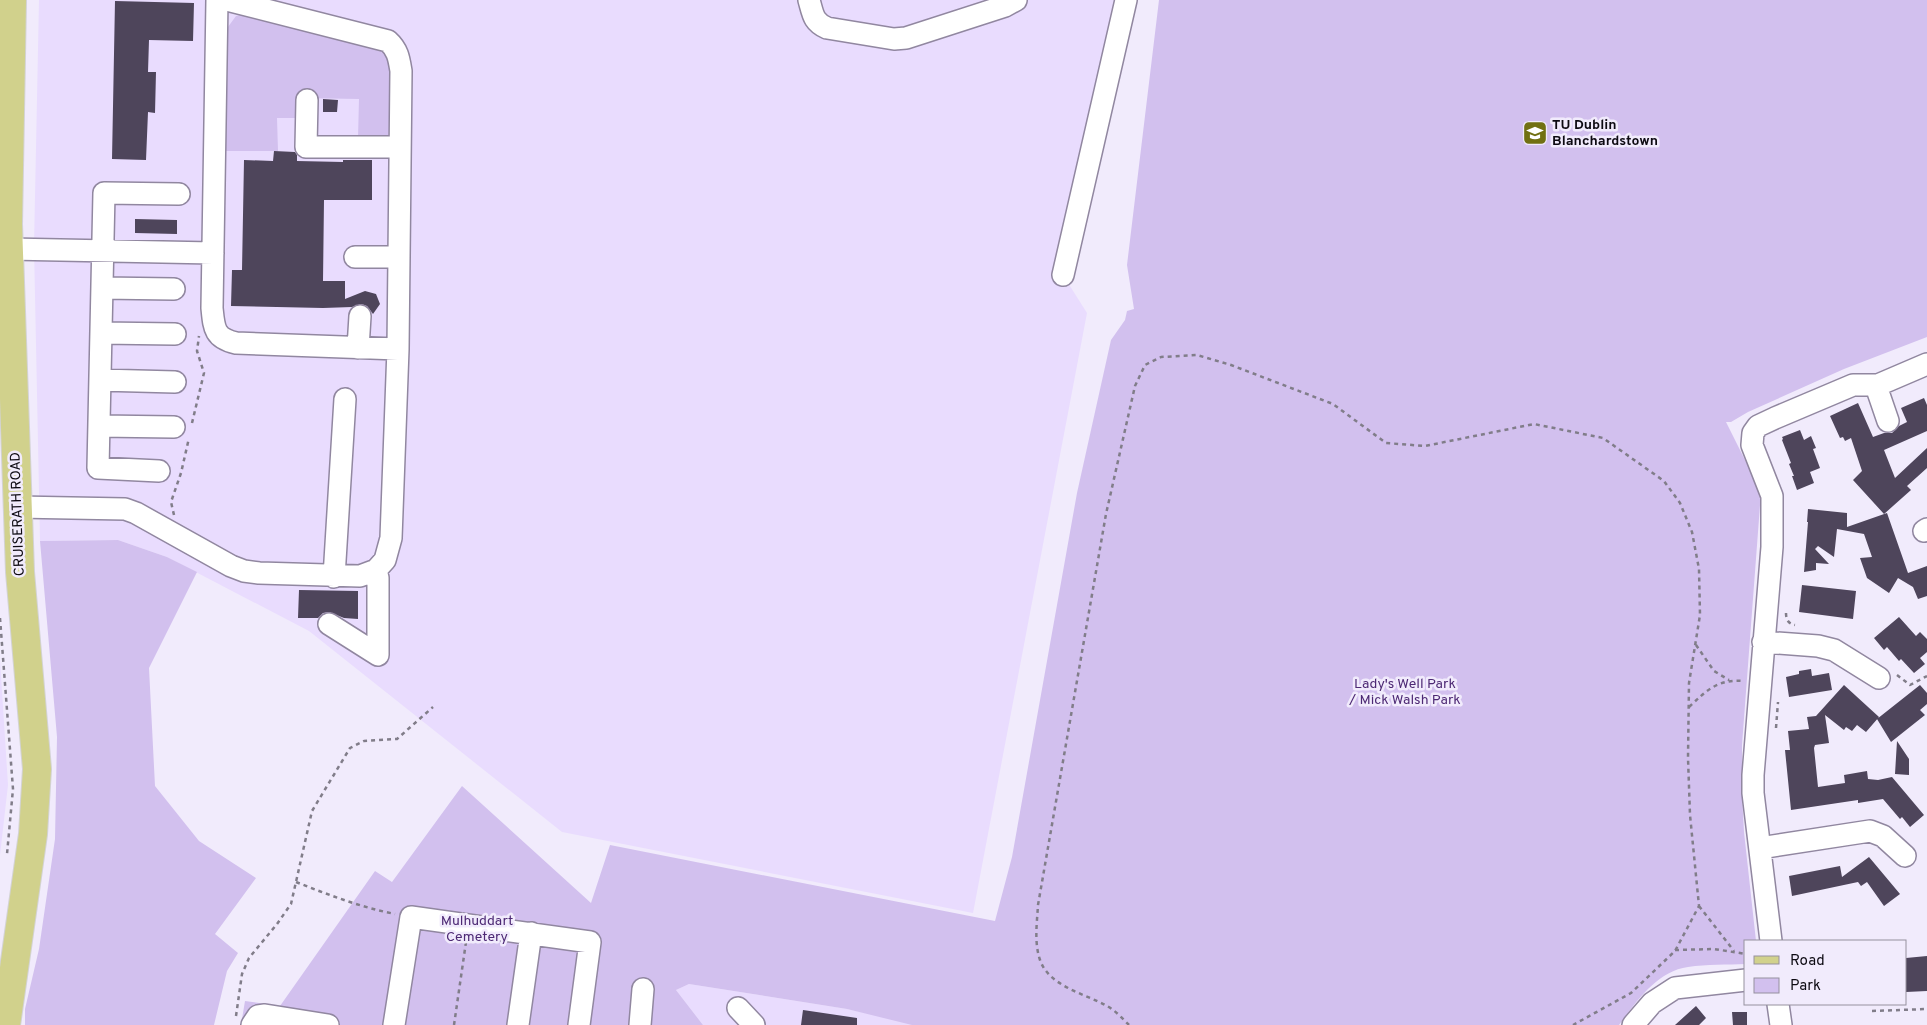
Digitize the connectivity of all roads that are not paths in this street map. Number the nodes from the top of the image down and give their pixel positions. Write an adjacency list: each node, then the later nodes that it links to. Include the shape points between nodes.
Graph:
1 (12, 0): 10 (main road, CRUISERATH ROAD)
2 (218, 0): 13 (street)
3 (228, 0): 8 (street, via 388,41 395,47 401,71)
4 (809, 0): 5 (street, via 819,24 894,39 917,36)
5 (1016, 0)
6 (1126, 0): 16 (street)
7 (307, 100): 8 (street, via 306,147)
8 (400, 148): 15 (street)
9 (179, 194): 12 (street, via 104,193)
10 (4, 196): 11 (main road, CRUISERATH ROAD)
11 (9, 250): 12 (street); 33 (main road, CRUISERATH ROAD)
12 (103, 251): 13 (street); 17 (street)
13 (213, 253): 22 (street, via 214,323 217,334 225,341)
14 (355, 257): 15 (street)
15 (399, 257): 23 (street)
16 (1063, 275)
17 (102, 288): 18 (street); 20 (street)
18 (174, 289)
19 (360, 316): 22 (street)
20 (101, 333): 21 (street); 25 (street)
21 (175, 334)
22 (358, 348): 23 (street)
23 (398, 349): 34 (street, via 391,538 385,560)
24 (1927, 364): 27 (street)
25 (100, 380): 26 (street); 30 (street)
26 (175, 382)
27 (1876, 386): 29 (street); 37 (street, via 1853,385 1758,426 1753,433 1752,445 1773,503)
28 (345, 399): 35 (street)
29 (1888, 421)
30 (99, 426): 31 (street); 32 (street, via 98,468)
31 (174, 427)
32 (159, 471)
33 (17, 506): 35 (street, via 125,510 244,571); 43 (main road, CRUISERATH ROAD, via 37,769 33,834)
34 (376, 570): 35 (street, via 360,576); 36 (street, via 378,655)
35 (334, 577)
36 (329, 624)
37 (1763, 642): 38 (street, via 1834,650); 39 (street, via 1753,793)
38 (1890, 678)
39 (1760, 848): 40 (street, via 1870,830 1883,836); 42 (street)
40 (1904, 856)
41 (531, 933): 52 (street, via 411,917); 53 (street); 54 (street, via 590,942)
42 (1771, 940)
43 (14, 964): 46 (main road); 50 (main road, CRUISERATH ROAD)
44 (1744, 980): 57 (street, via 1675,988 1652,1003)
45 (644, 989): 55 (street)
46 (0, 992)
47 (1778, 1005): 58 (street)
48 (738, 1008): 56 (street)
49 (244, 1021): 51 (street, via 265,1015)
50 (6, 1025)
51 (328, 1025)
52 (394, 1025)
53 (518, 1025)
54 (579, 1025)
55 (640, 1025)
56 (754, 1025)
57 (1633, 1025)
58 (1781, 1025)

